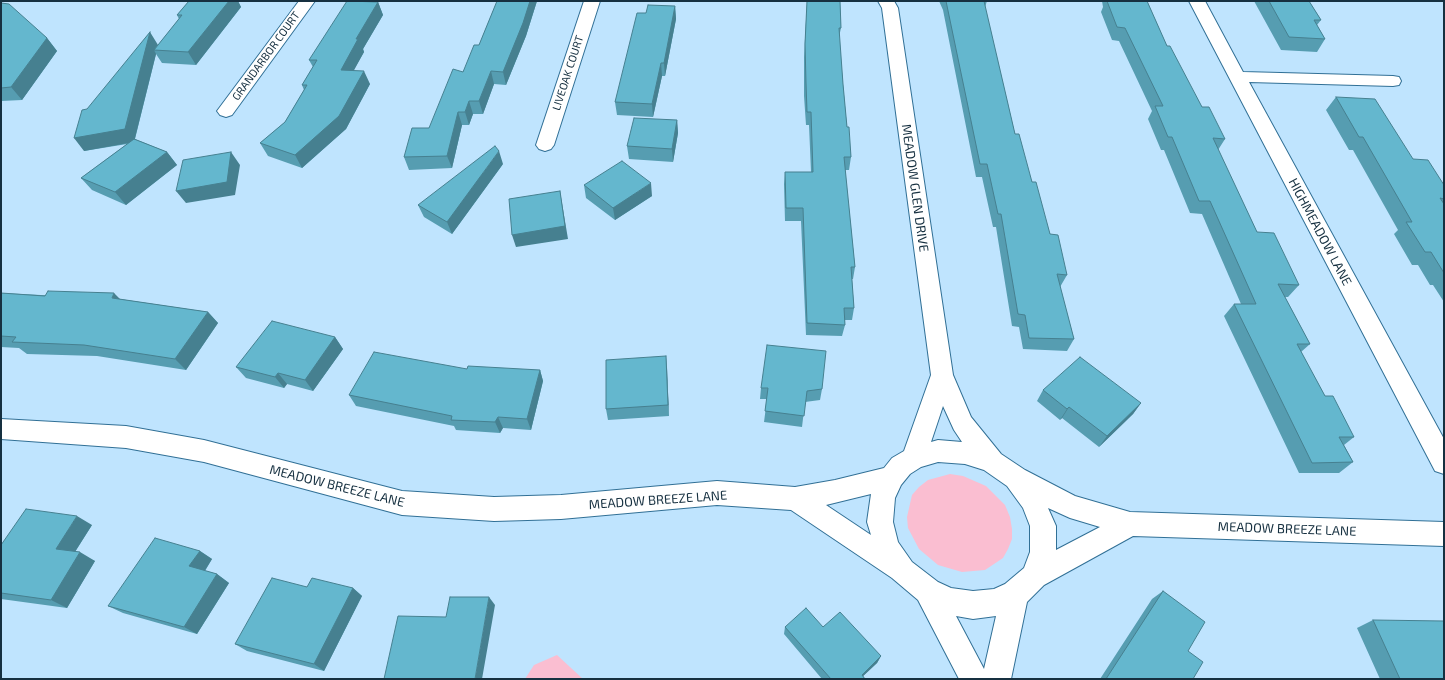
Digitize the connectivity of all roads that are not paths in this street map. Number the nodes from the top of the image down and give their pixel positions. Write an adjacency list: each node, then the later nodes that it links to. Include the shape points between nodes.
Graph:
1 (307, 1): 7 (street, GRANDARBOR COURT)
2 (592, 1): 8 (street, LIVEOAK COURT)
3 (886, 1): 9 (street, MEADOW GLEN DRIVE, via 891,16)
4 (1197, 1): 5 (street, HIGHMEADOW LANE)
5 (1238, 77): 6 (street); 13 (street, HIGHMEADOW LANE)
6 (1393, 80)
7 (226, 111)
8 (545, 145)
9 (942, 375): 11 (street, MEADOW GLEN DRIVE); 12 (street, MEADOW GLEN DRIVE, via 962,423)
10 (1, 429): 16 (street, MEADOW BREEZE LANE, via 126,437 204,451 402,503 494,510 561,507 717,493)
11 (914, 458): 12 (street, via 938,451 966,453); 14 (street, via 901,466)
12 (992, 462): 15 (street)
13 (1444, 463)
14 (892, 477): 16 (street, MEADOW BREEZE LANE, via 835,492); 19 (street, via 882,498 880,522 887,548)
15 (1016, 478): 17 (street, MEADOW BREEZE LANE, via 1070,506); 20 (street, via 1033,500 1043,526 1043,552)
16 (795, 499): 19 (street, MEADOW BREEZE LANE)
17 (1130, 524): 18 (street, MEADOW BREEZE LANE); 20 (street)
18 (1444, 534)
19 (903, 571): 21 (street)
20 (1035, 576): 22 (street)
21 (928, 591): 22 (street, via 950,601 973,605 996,602); 23 (street)
22 (1015, 594): 24 (street)
23 (974, 679)
24 (997, 679)

